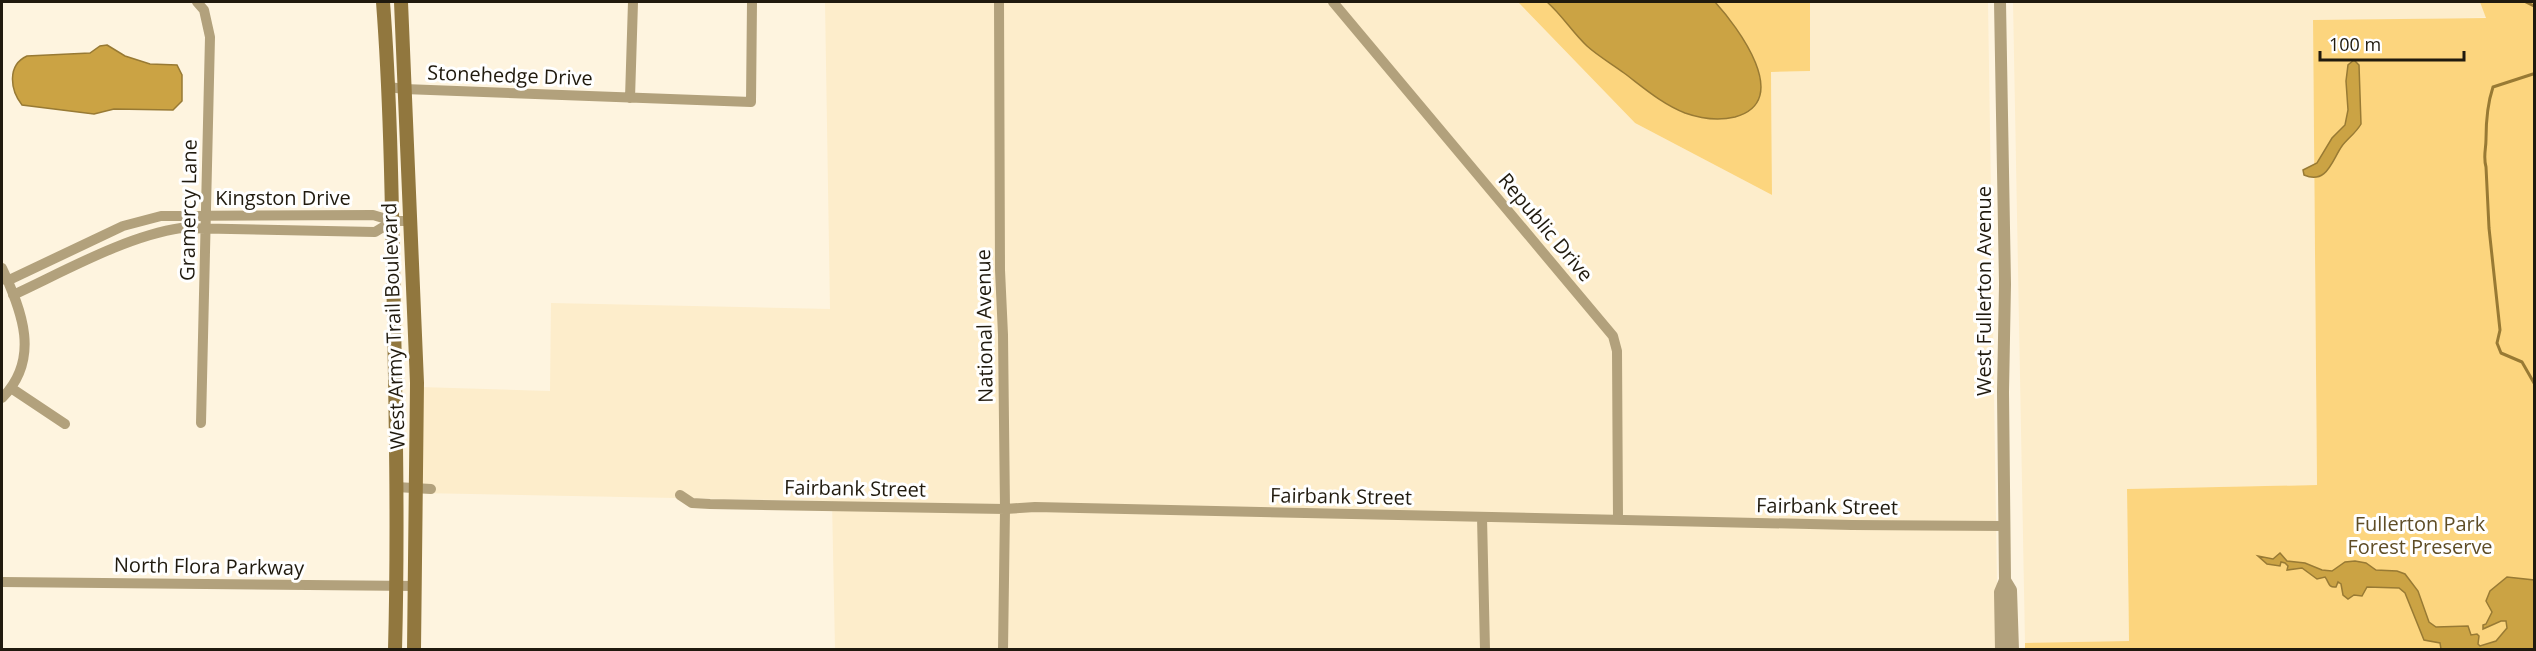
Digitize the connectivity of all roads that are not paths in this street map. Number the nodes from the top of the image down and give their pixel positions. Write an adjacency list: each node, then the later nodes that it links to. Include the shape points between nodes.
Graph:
1 (197, 2): 12 (street, Gramercy Lane, via 204,10 210,37)
2 (383, 2): 9 (main road, West Army Trail Boulevard)
3 (401, 2): 10 (main road, West Army Trail Boulevard)
4 (633, 2): 11 (street)
5 (752, 2): 11 (street, Stonehedge Drive, via 752,102)
6 (999, 2): 33 (street, National Avenue)
7 (1333, 2): 35 (street, Republic Drive, via 1613,336 1617,351)
8 (2000, 2): 36 (street, West Fullerton Avenue)
9 (389, 87): 10 (street, Stonehedge Drive); 13 (main road, West Army Trail Boulevard)
10 (404, 89): 11 (street, Stonehedge Drive); 14 (main road, West Army Trail Boulevard)
11 (630, 98)
12 (205, 215): 13 (street, Kingston Drive, via 374,215); 15 (street, Gramercy Lane); 16 (street, Kingston Drive, via 141,219)
13 (393, 221): 14 (street, Kingston Drive); 15 (street, Kingston Drive, via 375,232); 21 (main road, West Army Trail Boulevard)
14 (410, 221): 22 (main road, West Army Trail Boulevard)
15 (205, 229): 17 (street, Kingston Drive, via 161,231); 27 (street, Gramercy Lane)
16 (111, 232): 17 (street); 19 (street, Kingston Drive)
17 (118, 247): 20 (street, Kingston Drive)
18 (2, 268): 19 (street)
19 (7, 281): 20 (street)
20 (13, 295): 23 (street, via 26,339)
21 (395, 363): 22 (main road); 25 (main road, West Army Trail Boulevard)
22 (416, 363): 26 (main road, West Army Trail Boulevard)
23 (11, 388): 24 (street); 28 (street)
24 (2, 398)
25 (395, 405): 26 (main road); 29 (main road, West Army Trail Boulevard)
26 (417, 405): 30 (main road, West Army Trail Boulevard)
27 (201, 423)
28 (65, 424)
29 (396, 488): 30 (street); 39 (main road, West Army Trail Boulevard)
30 (416, 489): 31 (street); 40 (main road, West Army Trail Boulevard)
31 (431, 489)
32 (680, 495): 33 (street, Fairbank Street, via 692,503 710,504)
33 (1005, 509): 34 (street, Fairbank Street); 43 (street, National Avenue)
34 (1482, 517): 35 (street, Fairbank Street); 44 (street)
35 (1618, 519): 36 (street, Fairbank Street)
36 (2004, 526): 37 (street, West Fullerton Avenue)
37 (2005, 580): 45 (street, West Fullerton Avenue, via 2000,591); 46 (street, West Fullerton Avenue, via 2011,590)
38 (2, 582): 39 (street, North Flora Parkway)
39 (397, 586): 40 (street, North Flora Parkway); 41 (main road, West Army Trail Boulevard)
40 (416, 586): 42 (main road, West Army Trail Boulevard)
41 (395, 650)
42 (414, 650)
43 (1003, 650)
44 (1485, 650)
45 (2001, 650)
46 (2013, 650)

